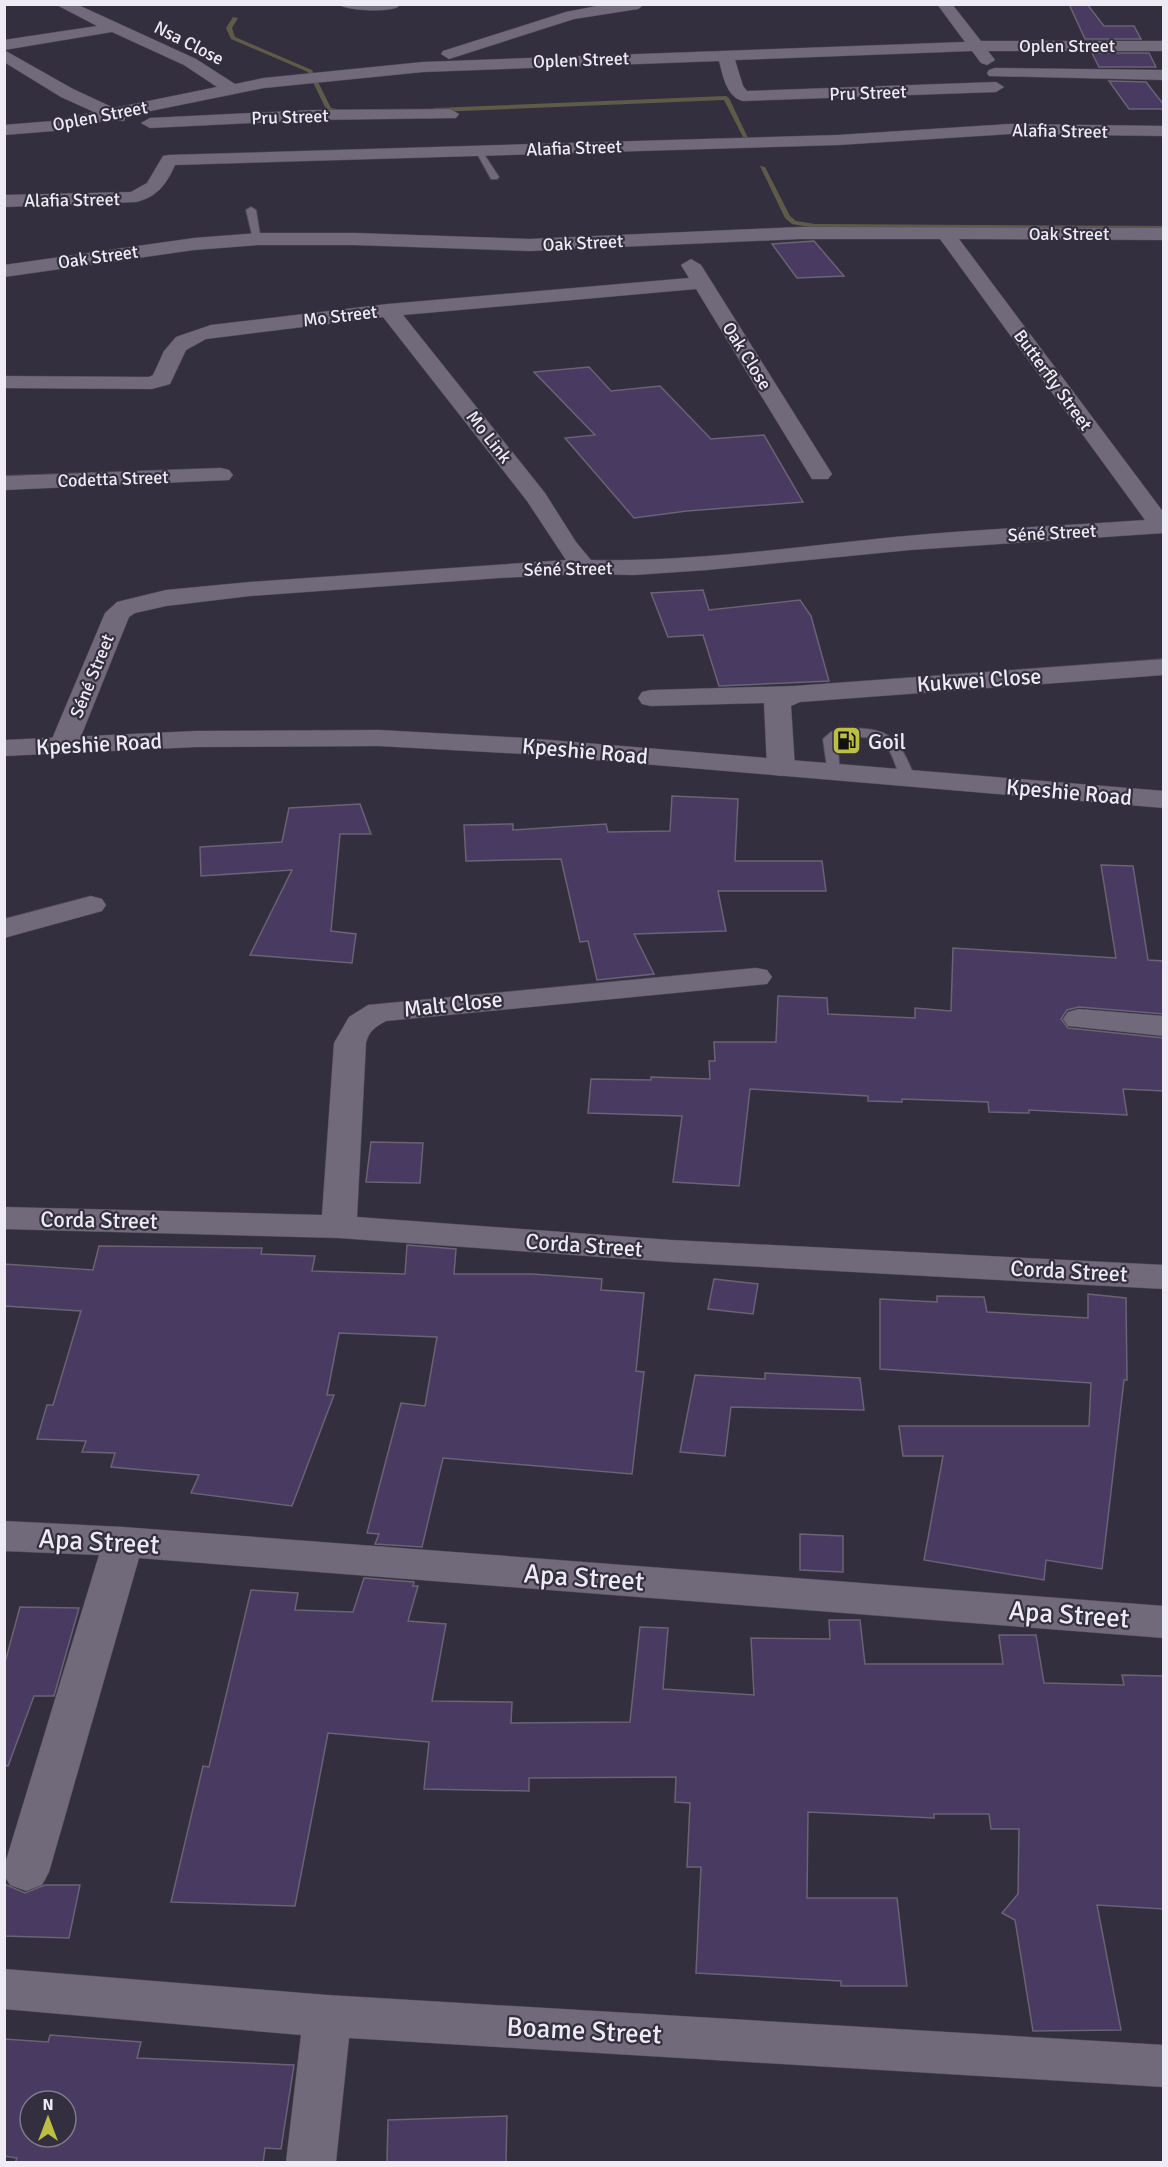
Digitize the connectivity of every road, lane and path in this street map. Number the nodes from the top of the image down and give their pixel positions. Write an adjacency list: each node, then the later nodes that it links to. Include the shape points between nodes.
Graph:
1 (62, 4): 6 (street, Nsa Close)
2 (345, 4): 5 (street)
3 (638, 4): 12 (street, via 550,21 468,47)
4 (944, 4): 8 (street)
5 (391, 6)
6 (111, 28): 7 (street); 14 (street, Nsa Close, via 190,62)
7 (4, 45)
8 (976, 46): 9 (street, Oplen Street); 11 (street, Oplen Street); 15 (street)
9 (1164, 46)
10 (4, 55): 17 (street, via 67,93)
11 (725, 55): 12 (street, Oplen Street); 15 (street, Pru Street, via 740,94 757,97)
12 (423, 67): 14 (street, Oplen Street)
13 (1164, 75): 15 (street, Pru Street)
14 (231, 89): 17 (street, Oplen Street)
15 (999, 93): 19 (street)
16 (450, 114): 18 (street, Pru Street)
17 (114, 115): 18 (street); 20 (street, Oplen Street)
18 (130, 124): 23 (street, via 157,142 170,154)
19 (1010, 129): 21 (street, Alafia Street); 22 (street, Alafia Street, via 929,136)
20 (4, 130)
21 (1164, 131)
22 (477, 150): 23 (street, Alafia Street); 24 (lane)
23 (169, 160): 25 (street, Alafia Street, via 152,190 142,196)
24 (494, 177)
25 (4, 201)
26 (251, 210): 30 (lane)
27 (945, 233): 28 (street, Oak Street); 29 (street, Oak Street); 38 (street, Butterfly Street)
28 (1164, 234)
29 (674, 238): 30 (street, Oak Street, via 529,245); 32 (street, Oak Close)
30 (258, 239): 31 (street, Oak Street, via 194,244)
31 (4, 271)
32 (702, 283): 33 (street, Mo Street); 35 (street, Oak Close)
33 (388, 310): 34 (street, Mo Street, via 186,337 177,345 162,379 153,383); 39 (street, Mo Link, via 537,498)
34 (4, 382)
35 (820, 474)
36 (221, 475): 37 (street, Codetta Street)
37 (4, 483)
38 (1162, 526): 39 (street, Séné Street, via 910,543 696,564)
39 (584, 567): 43 (street, Séné Street, via 250,589 166,598 126,608 118,613)
40 (1164, 667): 41 (street, Kukwei Close)
41 (794, 694): 42 (street, Kukwei Close); 45 (street, via 777,703)
42 (651, 698)
43 (63, 746): 44 (street, Kpeshie Road); 45 (street, Kpeshie Road, via 196,739 379,738)
44 (4, 748)
45 (781, 768): 46 (street, Kpeshie Road)
46 (833, 772): 47 (street, Kpeshie Road); 47 (lane, via 830,739 839,734 866,732 892,740)
47 (908, 778): 48 (street, Kpeshie Road)
48 (1164, 800)
49 (91, 904): 50 (street)
50 (4, 929)
51 (756, 978): 55 (street, Malt Close, via 379,1012 365,1018 354,1030 350,1043)
52 (1080, 1019): 53 (street)
53 (1164, 1026)
54 (4, 1218): 55 (street, Corda Street)
55 (339, 1227): 56 (street, Corda Street, via 670,1251)
56 (1164, 1277)
57 (4, 1536): 58 (street, Apa Street)
58 (123, 1542): 59 (street, Apa Street); 60 (street)
59 (1164, 1622)
60 (26, 1872)
61 (4, 1989): 62 (street, Boame Street)
62 (327, 2016): 63 (street, Boame Street); 64 (street)
63 (1164, 2066)
64 (310, 2163)

